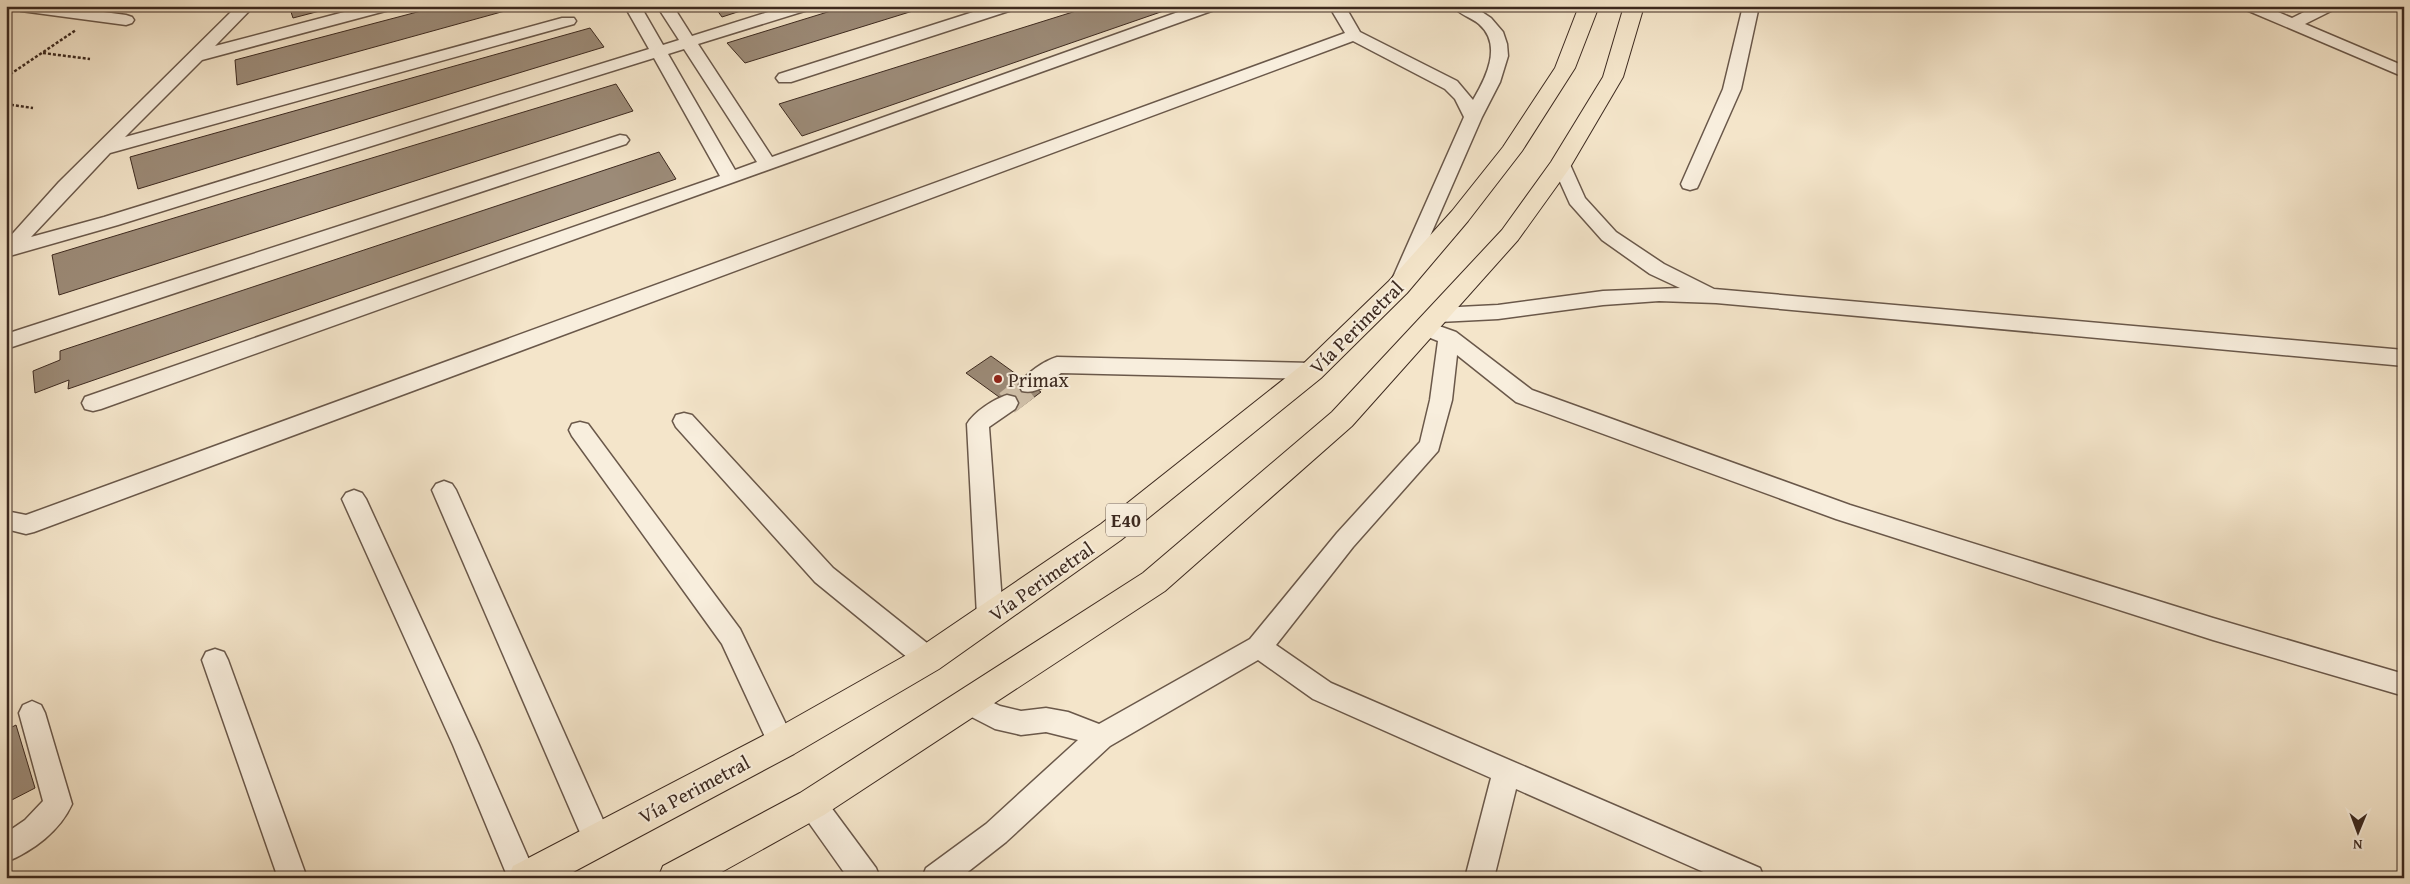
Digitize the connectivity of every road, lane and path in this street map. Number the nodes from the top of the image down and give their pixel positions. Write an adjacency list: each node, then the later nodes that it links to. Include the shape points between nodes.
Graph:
1 (21, 6): 16 (street)
2 (246, 6): 24 (street)
3 (387, 6): 24 (street)
4 (635, 6): 22 (street)
5 (665, 6): 21 (street)
6 (805, 6): 21 (street)
7 (1009, 6): 28 (street)
8 (1211, 6): 35 (street)
9 (1336, 6): 20 (street)
10 (1461, 6): 31 (street, via 1486,22 1498,40 1500,60)
11 (1590, 6): 39 (highway, Vía Perimetral / E40, via 1565,68 1511,151)
12 (1634, 6): 34 (highway, via 1613,77)
13 (1751, 6): 37 (street, via 1732,89)
14 (2250, 6): 19 (street)
15 (2329, 6): 19 (street)
16 (96, 16): 17 (street); 23 (path)
17 (126, 20)
18 (568, 21): 33 (street)
19 (2294, 23): 26 (street)
20 (1354, 34): 31 (street, via 1442,79 1463,97); 52 (street, via 26,525)
21 (688, 42): 22 (street); 35 (street)
22 (659, 51): 36 (street); 38 (street)
23 (43, 52): 25 (path); 27 (path)
24 (196, 56): 33 (street)
25 (90, 59)
26 (2404, 72)
27 (6, 77)
28 (785, 78)
29 (6, 104): 30 (path)
30 (33, 108)
31 (1473, 117): 39 (street)
32 (620, 140): 42 (street)
33 (104, 149): 38 (street)
34 (1561, 164): 40 (street, via 1577,200 1609,236 1657,269); 41 (highway)
35 (768, 166): 36 (street)
36 (730, 177): 46 (street)
37 (1690, 184)
38 (7, 253)
39 (1398, 287): 44 (highway, Vía Perimetral / E40)
40 (1716, 296): 41 (street, via 1659,294 1603,298 1507,311); 43 (street)
41 (1438, 327): 54 (street, via 1441,400 1430,445 1346,540); 57 (street, via 1524,396 1844,512 2212,629); 58 (highway, via 1342,419 1154,582)
42 (6, 342)
43 (2404, 358)
44 (1312, 372): 45 (street, via 1057,365); 53 (highway, Vía Perimetral / E40, via 1111,532)
45 (1030, 385)
46 (93, 403)
47 (1007, 403): 53 (street, via 978,424)
48 (684, 421): 55 (street, via 824,575)
49 (580, 430): 61 (street, via 731,637)
50 (444, 490): 64 (street)
51 (354, 499): 67 (street)
52 (6, 520)
53 (990, 616): 55 (highway, Vía Perimetral / E40)
54 (1259, 647): 60 (street); 62 (street, via 1322,691)
55 (928, 659): 61 (highway, Vía Perimetral / E40)
56 (215, 660): 66 (street)
57 (2404, 685)
58 (970, 703): 60 (street, via 995,717 1021,723 1046,720 1068,724); 63 (highway)
59 (32, 714): 65 (street, via 58,804 46,820 24,839)
60 (1101, 737): 70 (street, via 996,833)
61 (782, 742): 64 (highway, Vía Perimetral / E40)
62 (1506, 773): 71 (street); 72 (street)
63 (812, 804): 68 (highway); 69 (street)
64 (598, 841): 67 (highway, Vía Perimetral / E40)
65 (6, 848)
66 (293, 878)
67 (525, 878)
68 (676, 878)
69 (866, 878)
70 (936, 878)
71 (1479, 878)
72 (1750, 878)

